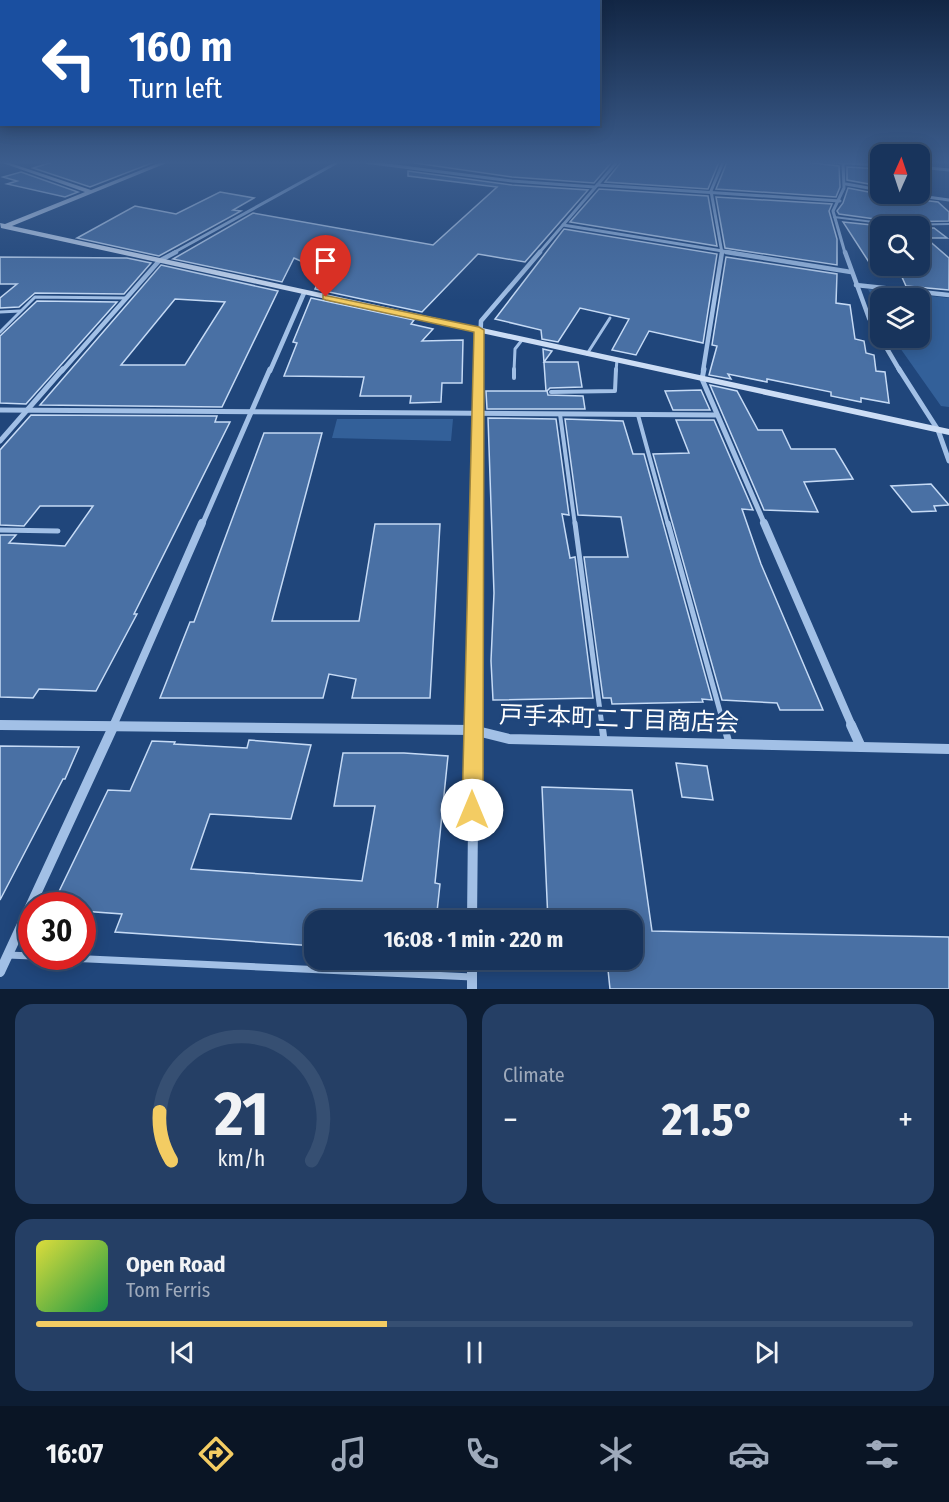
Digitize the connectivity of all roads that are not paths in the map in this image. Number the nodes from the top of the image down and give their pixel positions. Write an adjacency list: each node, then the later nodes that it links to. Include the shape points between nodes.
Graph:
1 (50, 208): 9 (street)
2 (255, 208): 11 (street)
3 (577, 208): 8 (street)
4 (714, 208): 10 (street)
5 (835, 208): 6 (street)
6 (834, 217): 7 (lane, via 897,225); 12 (street)
7 (949, 224)
8 (563, 225): 10 (street); 20 (street, via 481,321)
9 (2, 227): 11 (street)
10 (722, 251): 12 (street); 26 (street)
11 (159, 261): 14 (street); 16 (street)
12 (851, 272): 13 (street)
13 (856, 285): 15 (street); 35 (street, via 888,353)
14 (304, 292): 20 (street); 30 (street)
15 (949, 295)
16 (125, 298): 17 (lane, via 35,297); 29 (street)
17 (20, 311): 18 (lane); 21 (lane)
18 (0, 312)
19 (610, 318): 23 (lane)
20 (479, 330): 22 (street); 31 (street)
21 (0, 332)
22 (522, 340): 23 (street); 25 (lane, via 515,349)
23 (587, 354): 24 (street)
24 (617, 360): 26 (street); 27 (lane, via 615,391)
25 (514, 378)
26 (702, 379): 34 (street); 35 (street)
27 (550, 392)
28 (0, 410): 29 (street)
29 (28, 410): 30 (street); 36 (street)
30 (250, 412): 31 (street); 41 (street)
31 (477, 414): 32 (street); 42 (street)
32 (560, 414): 33 (street); 43 (lane)
33 (638, 415): 34 (street); 44 (lane)
34 (716, 415): 45 (street)
35 (944, 431): 37 (street)
36 (0, 441)
37 (949, 461)
38 (0, 530): 39 (lane)
39 (58, 531)
40 (1, 726): 41 (street, 戸手本町二丁目商店会)
41 (113, 726): 42 (street, 戸手本町二丁目商店会); 48 (street)
42 (473, 730): 43 (street, 戸手本町二丁目商店会, via 509,739); 47 (street)
43 (604, 740): 44 (street, 戸手本町二丁目商店会)
44 (729, 743): 45 (street, 戸手本町二丁目商店会)
45 (861, 747): 46 (street, 戸手本町二丁目商店会)
46 (949, 749)
47 (472, 910)
48 (8, 955): 49 (lane); 52 (street)
49 (18, 955)
50 (96, 959): 53 (lane)
51 (472, 970): 53 (street)
52 (0, 972)
53 (472, 977): 54 (street)
54 (472, 989)

